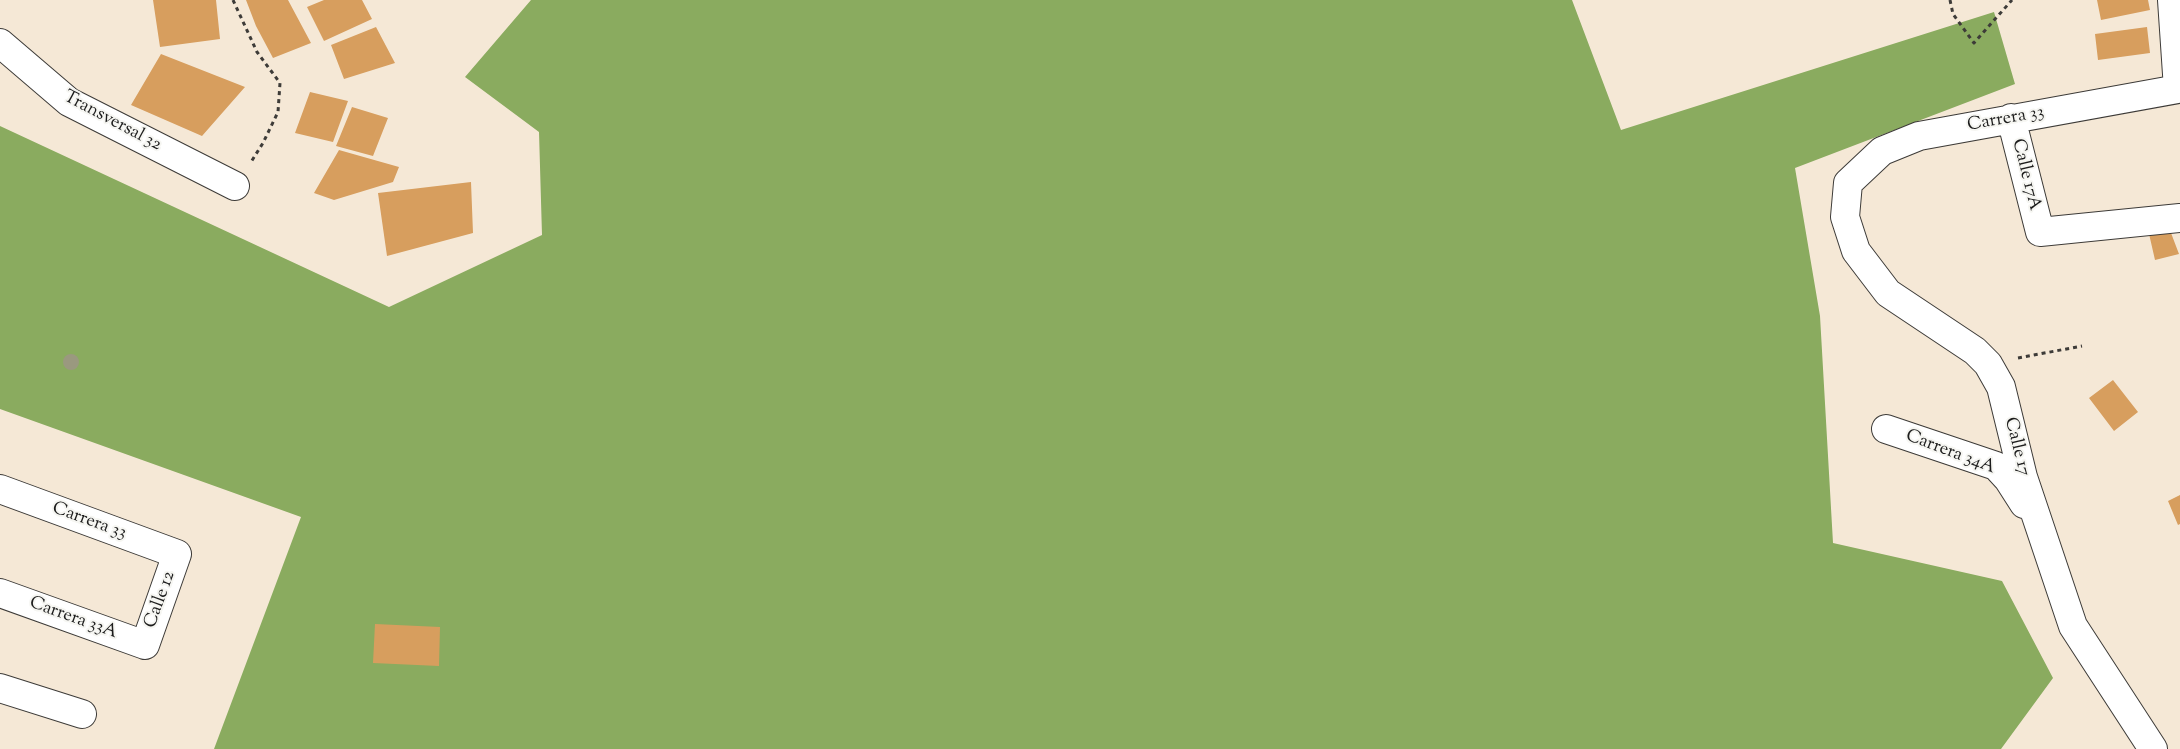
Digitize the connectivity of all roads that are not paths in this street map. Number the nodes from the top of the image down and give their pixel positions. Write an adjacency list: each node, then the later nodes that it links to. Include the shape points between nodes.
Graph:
1 (2172, 0): 3 (street, Carrera 33, via 2178,89)
2 (0, 43): 5 (street, Transversal 32, via 69,102)
3 (2011, 118): 4 (street, Carrera 33, via 1919,136 1882,151); 6 (street, Calle 17A, via 2040,232)
4 (1848, 183): 9 (street, Calle 17, via 1845,217 1856,251 1888,293 1975,351 1988,364 2001,387 2023,477)
5 (235, 186)
6 (2180, 218)
7 (1886, 429): 9 (street, Carrera 34A, via 1996,466 2008,479)
8 (0, 489): 10 (street, Carrera 33)
9 (2042, 533): 15 (street, Calle 17, via 2073,626)
10 (177, 554): 12 (street, Calle 12)
11 (0, 593): 12 (street, Carrera 33A)
12 (145, 645)
13 (0, 688): 14 (street)
14 (82, 714)
15 (2153, 749)

